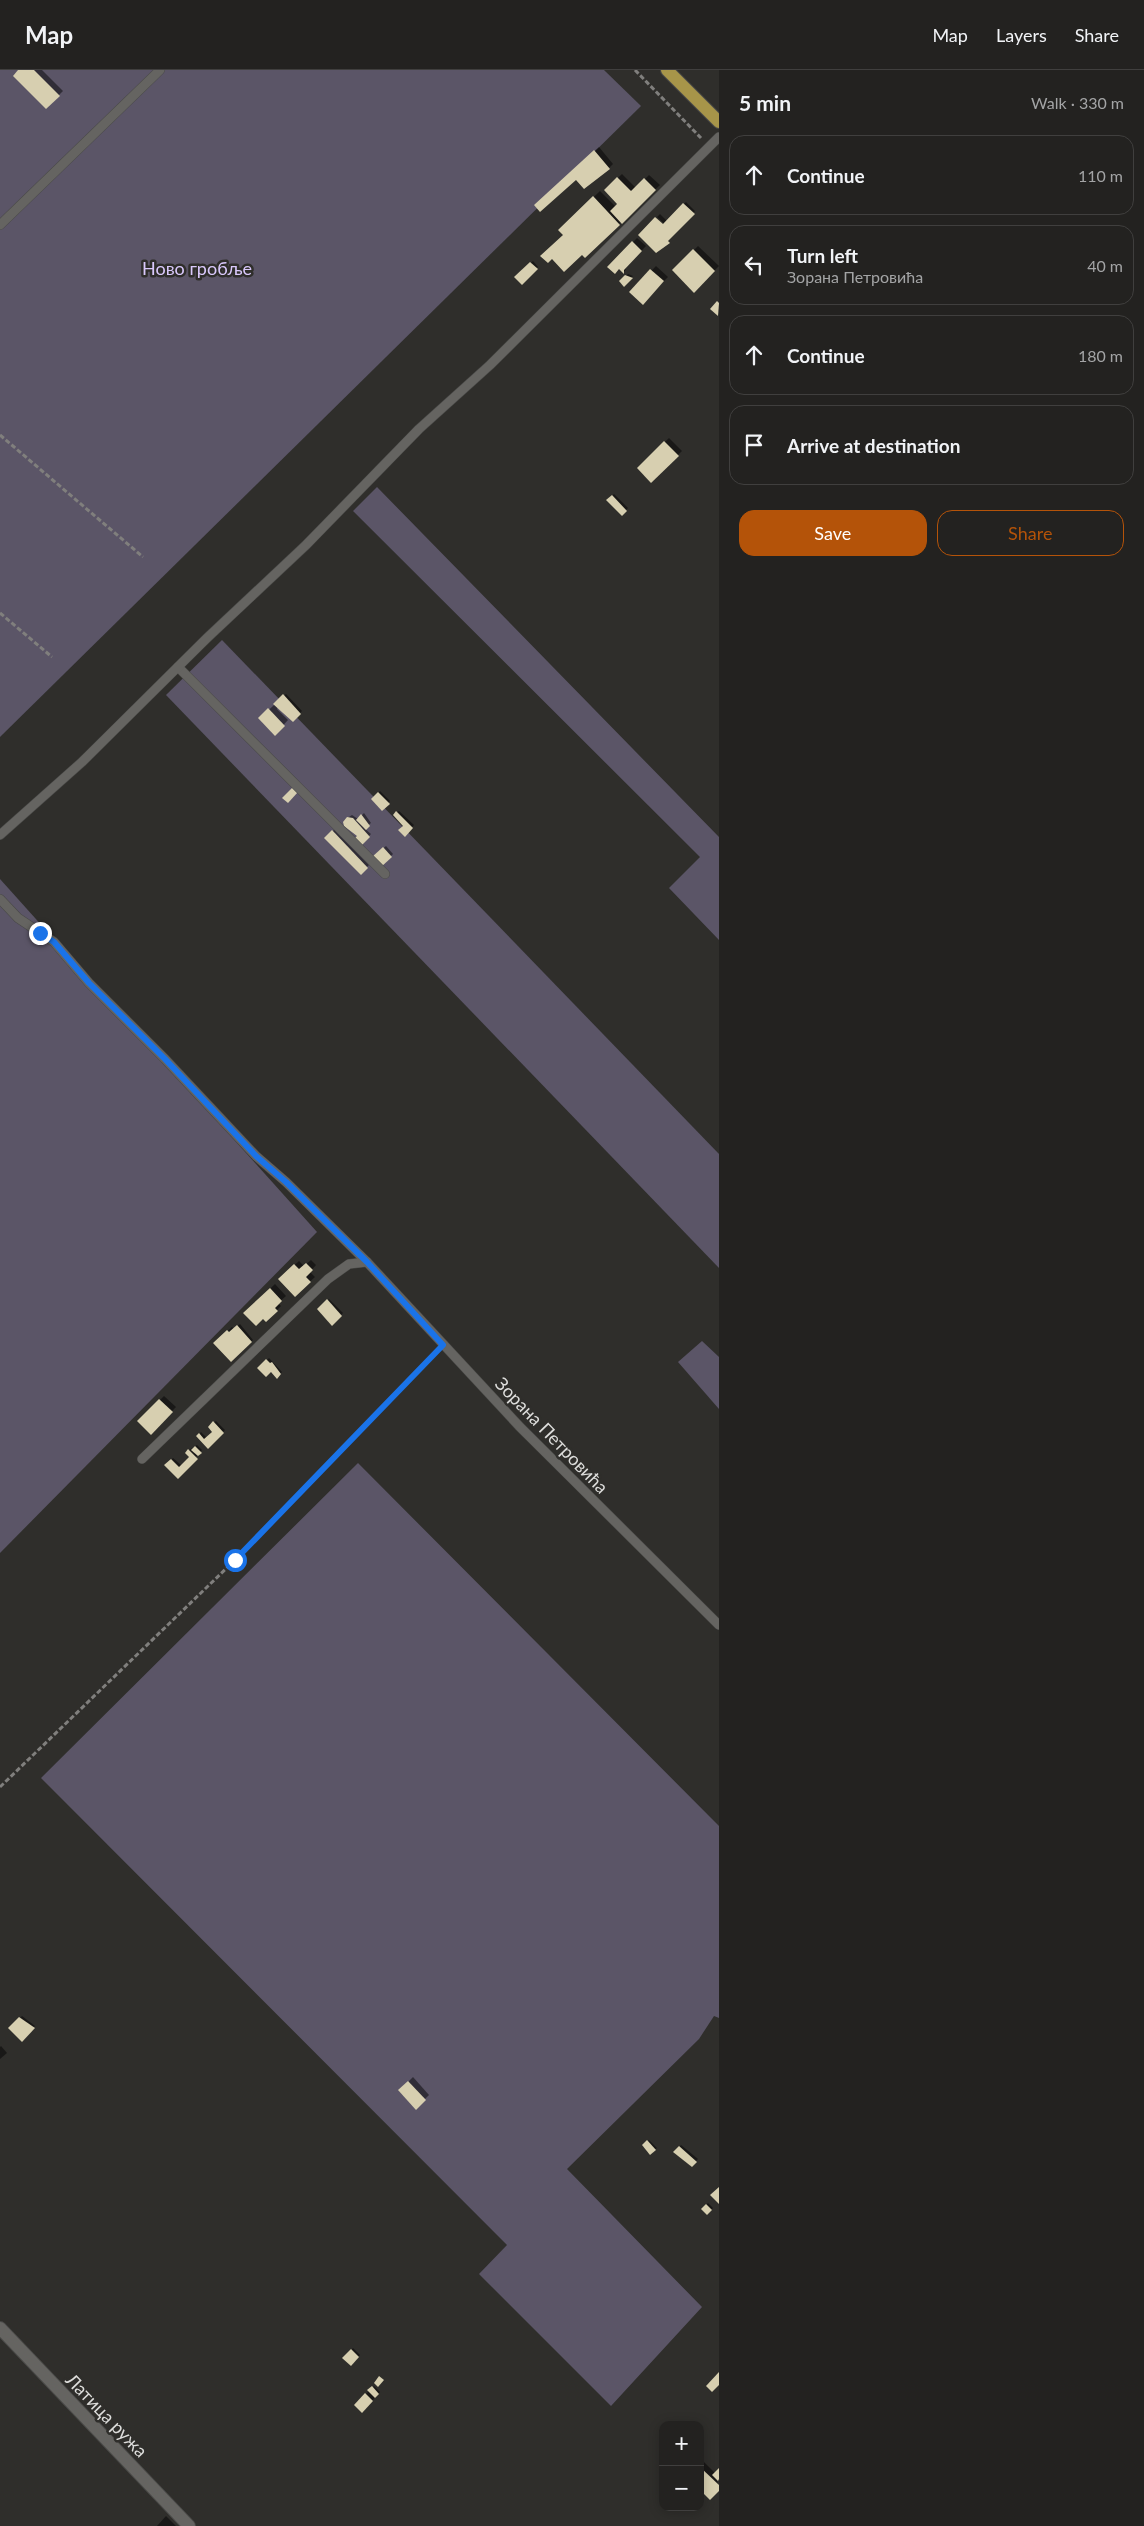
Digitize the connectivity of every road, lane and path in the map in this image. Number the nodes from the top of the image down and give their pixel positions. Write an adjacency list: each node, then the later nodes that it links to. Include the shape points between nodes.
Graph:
1 (160, 70): 7 (lane)
2 (635, 70): 6 (path)
3 (668, 70): 4 (main road)
4 (719, 122)
5 (719, 137): 6 (lane)
6 (709, 146): 12 (lane, via 490,365 419,429 306,545)
7 (0, 225)
8 (0, 435): 9 (path)
9 (143, 557)
10 (0, 613): 11 (path)
11 (52, 657)
12 (178, 667): 13 (lane, via 82,762); 14 (lane)
13 (0, 835)
14 (385, 874)
15 (0, 899): 16 (lane, Зорана Петровића, via 18,918 54,942 89,983 256,1156)
16 (367, 1262): 17 (lane, Зорана Петровића); 18 (lane, via 349,1264 328,1279)
17 (443, 1345): 19 (lane, Зорана Петровића); 20 (path, via 235,1560)
18 (142, 1459)
19 (719, 1625)
20 (0, 1787)
21 (0, 2328): 22 (street, Латица ружа)
22 (189, 2526)

